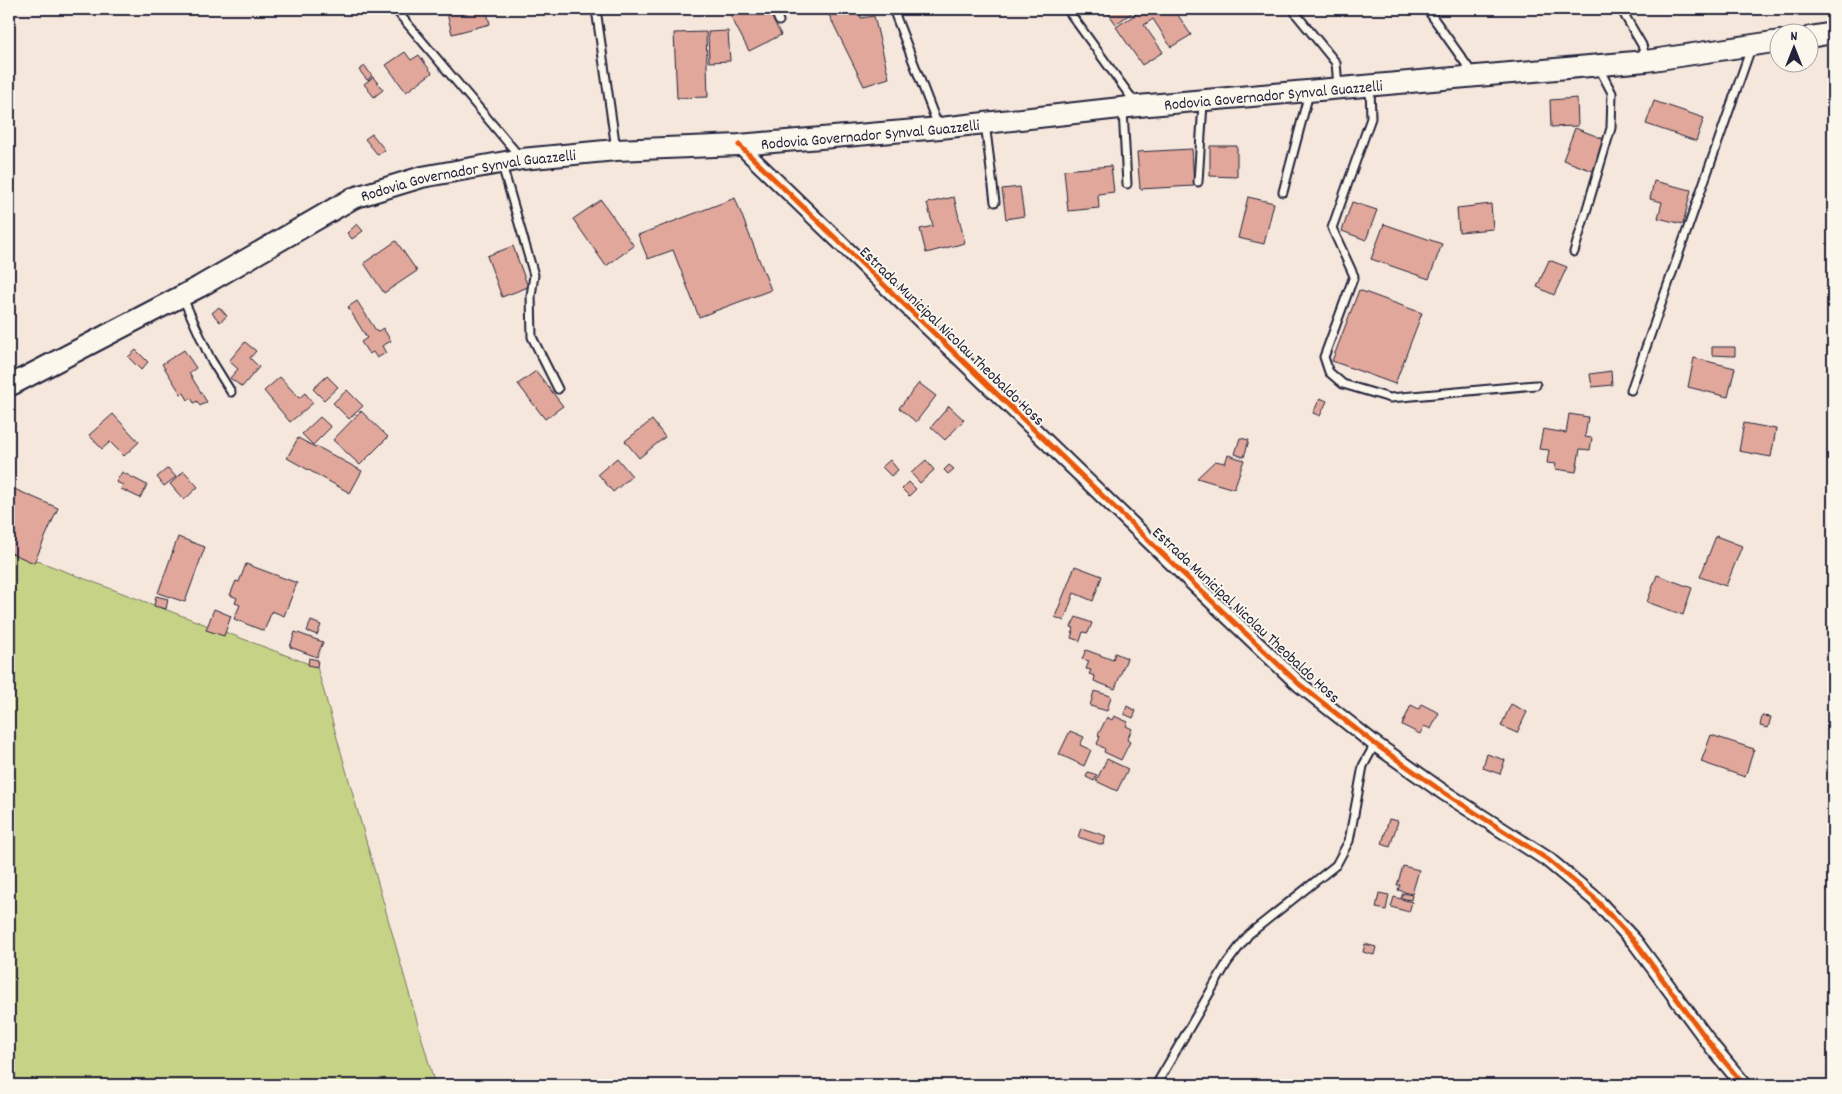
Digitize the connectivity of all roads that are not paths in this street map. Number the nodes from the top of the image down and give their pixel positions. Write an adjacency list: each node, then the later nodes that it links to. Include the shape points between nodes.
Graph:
1 (396, 9): 26 (lane)
2 (596, 9): 25 (lane)
3 (774, 9): 9 (lane)
4 (893, 9): 23 (lane)
5 (1067, 9): 21 (lane)
6 (1294, 9): 18 (lane, via 1336,63)
7 (1427, 9): 16 (lane)
8 (1620, 9): 14 (lane, via 1642,45)
9 (779, 21)
10 (1833, 33): 11 (main road)
11 (1820, 35)
12 (1770, 42): 13 (main road, Rodovia Governador Synval Guazzelli)
13 (1752, 45): 14 (main road, Rodovia Governador Synval Guazzelli); 37 (lane)
14 (1646, 61): 15 (main road, Rodovia Governador Synval Guazzelli)
15 (1598, 65): 16 (main road, Rodovia Governador Synval Guazzelli); 32 (lane, via 1612,93 1612,128)
16 (1475, 76): 17 (main road, Rodovia Governador Synval Guazzelli)
17 (1370, 85): 18 (main road, Rodovia Governador Synval Guazzelli); 34 (lane, via 1371,118 1332,228 1354,276 1324,357 1329,372 1343,384 1390,398)
18 (1338, 88): 19 (main road, Rodovia Governador Synval Guazzelli)
19 (1310, 91): 20 (main road, Rodovia Governador Synval Guazzelli); 30 (lane)
20 (1203, 100): 21 (main road, Rodovia Governador Synval Guazzelli); 28 (lane)
21 (1130, 106): 22 (main road, Rodovia Governador Synval Guazzelli); 29 (lane)
22 (985, 123): 23 (main road, Rodovia Governador Synval Guazzelli); 31 (lane)
23 (940, 128): 24 (main road, Rodovia Governador Synval Guazzelli)
24 (739, 146): 25 (main road, Rodovia Governador Synval Guazzelli); 39 (street, Estrada Municipal Nicolau Theobaldo Hoss, via 1299,684)
25 (616, 150): 26 (main road, Rodovia Governador Synval Guazzelli)
26 (522, 159): 27 (main road, Rodovia Governador Synval Guazzelli)
27 (501, 163): 33 (main road, Rodovia Governador Synval Guazzelli, via 422,177 353,198); 36 (lane, via 534,274 530,296 532,337)
28 (1198, 182)
29 (1127, 184)
30 (1283, 192)
31 (995, 202)
32 (1574, 252)
33 (182, 296): 35 (main road, Rodovia Governador Synval Guazzelli); 38 (lane, via 210,358)
34 (1536, 384)
35 (9, 386)
36 (558, 389)
37 (1631, 390)
38 (231, 392)
39 (1375, 744): 40 (lane, via 1364,766 1349,841 1336,865 1249,934 1226,963); 41 (street, Estrada Municipal Nicolau Theobaldo Hoss, via 1548,859 1594,898 1636,942)
40 (1156, 1085)
41 (1743, 1085)

